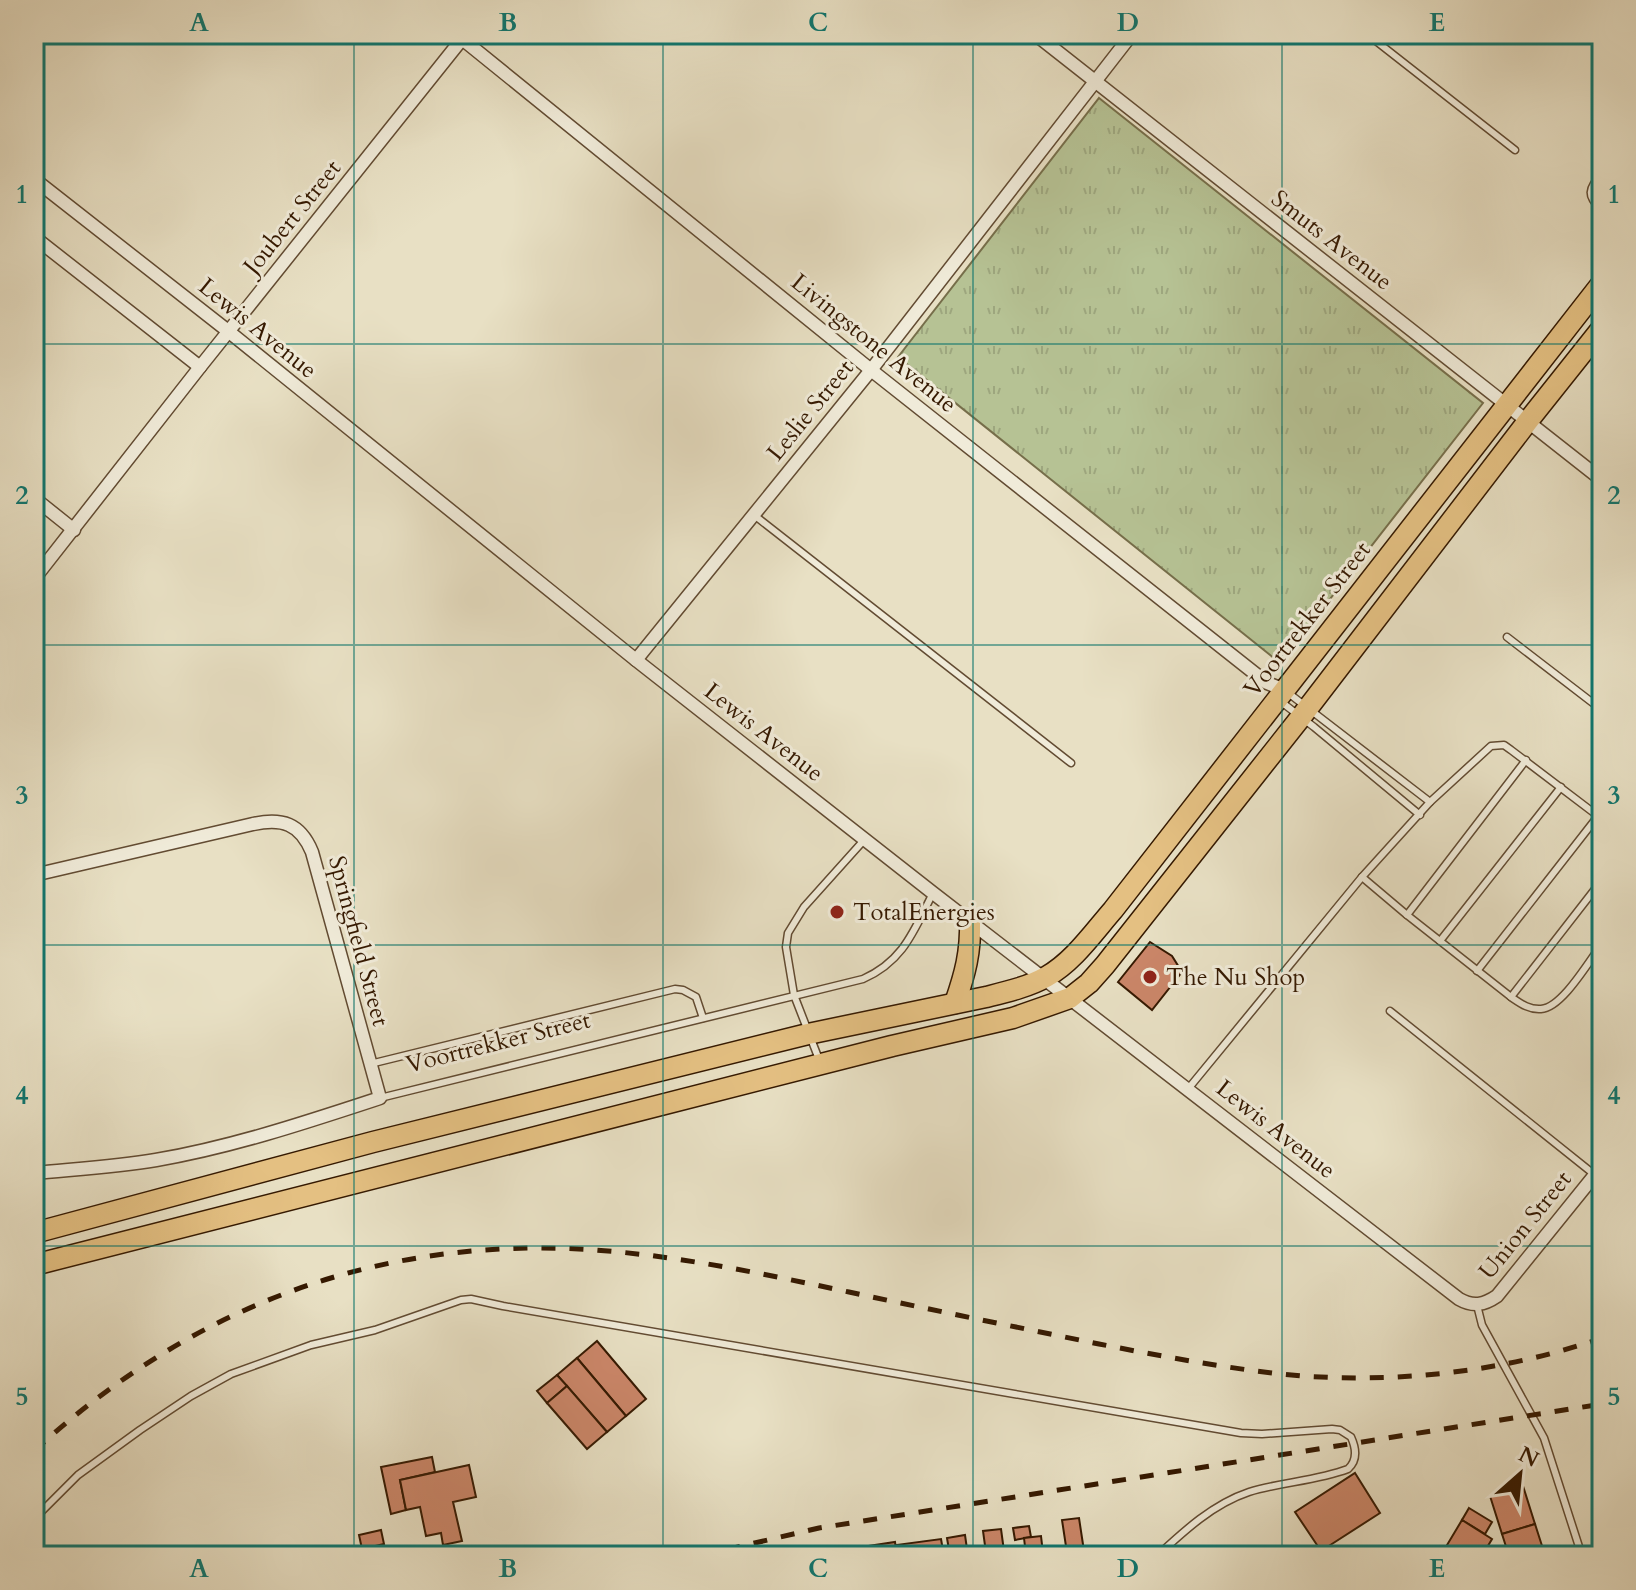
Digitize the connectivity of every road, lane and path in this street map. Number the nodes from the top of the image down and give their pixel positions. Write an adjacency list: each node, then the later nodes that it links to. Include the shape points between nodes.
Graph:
1 (1035, 34): 5 (street, Smuts Avenue)
2 (1132, 34): 5 (street, Leslie Street)
3 (1367, 34): 6 (lane)
4 (462, 36): 13 (street, Joubert Street); 15 (street, Livingstone Avenue)
5 (1095, 82): 15 (street, Leslie Street); 16 (street, Smuts Avenue)
6 (1515, 150)
7 (1602, 173): 9 (lane, via 1590,191)
8 (34, 179): 13 (street, Lewis Avenue)
9 (1602, 211)
10 (34, 237): 14 (street)
11 (1602, 283): 16 (main road, Voortrekker Street)
12 (1602, 328): 17 (main road)
13 (228, 331): 14 (street, Joubert Street); 24 (street, Lewis Avenue)
14 (200, 367): 21 (street, Joubert Street)
15 (871, 370): 20 (street, Leslie Street); 25 (street, Livingstone Avenue)
16 (1507, 406): 17 (street, Smuts Avenue); 25 (main road, Voortrekker Street)
17 (1528, 421): 18 (street, Smuts Avenue); 27 (main road)
18 (1602, 480)
19 (34, 498): 21 (street)
20 (754, 515): 24 (street, Leslie Street); 29 (lane)
21 (74, 530): 22 (street, Joubert Street)
22 (34, 579)
23 (1507, 637): 26 (lane)
24 (636, 660): 34 (street, Lewis Avenue)
25 (1276, 691): 27 (lane, Livingstone Avenue); 27 (lane, Livingstone Avenue); 46 (main road, Voortrekker Street, via 1113,910 1067,962)
26 (1602, 710)
27 (1304, 712): 31 (lane, Livingstone Avenue); 32 (lane, Livingstone Avenue); 49 (main road, via 1105,965)
28 (1526, 760): 30 (lane); 31 (lane, via 1504,745 1491,746); 39 (lane)
29 (1071, 763)
30 (1561, 787): 33 (lane); 41 (lane)
31 (1430, 802): 32 (lane)
32 (1420, 815): 36 (lane)
33 (1600, 818): 45 (lane)
34 (865, 839): 38 (street, Lewis Avenue); 47 (lane, via 804,907 788,933)
35 (34, 875): 54 (street, Springfield Street, via 269,821 290,825 312,852)
36 (1362, 877): 39 (lane); 56 (lane)
37 (1602, 880): 48 (lane)
38 (933, 893): 40 (street, Lewis Avenue); 47 (lane, Voortrekker Street, via 887,966 863,979)
39 (1407, 915): 41 (lane)
40 (970, 921): 46 (street, Lewis Avenue); 50 (main road, via 970,953)
41 (1440, 941): 45 (lane)
42 (1602, 944): 43 (lane)
43 (1593, 956): 44 (lane); 48 (lane, via 1549,1008 1527,1007)
44 (1602, 963)
45 (1477, 971): 48 (lane)
46 (1044, 978): 49 (street, Lewis Avenue); 50 (main road, Voortrekker Street)
47 (794, 995): 52 (lane, Voortrekker Street); 53 (lane)
48 (1511, 997)
49 (1070, 998): 55 (main road, via 1013,1018); 56 (street, Lewis Avenue)
50 (955, 1003): 53 (main road, Voortrekker Street)
51 (1390, 1011): 60 (lane)
52 (703, 1018): 54 (lane, via 696,997 675,989); 57 (lane, Voortrekker Street)
53 (808, 1034): 55 (lane); 58 (main road, Voortrekker Street)
54 (370, 1064): 57 (street, Springfield Street)
55 (821, 1065): 59 (main road)
56 (1188, 1089): 64 (street, Lewis Avenue, via 1450,1293)
57 (380, 1098): 61 (street, Voortrekker Street, via 160,1160)
58 (435, 1126): 59 (main road); 62 (main road, Voortrekker Street)
59 (443, 1160): 63 (main road)
60 (1598, 1170): 64 (street, Union Street, via 1501,1293)
61 (34, 1173)
62 (34, 1233)
63 (34, 1265)
64 (1477, 1305): 67 (lane, via 1482,1325 1544,1438)
65 (34, 1519): 66 (lane, via 78,1475 231,1374 471,1299 1241,1433 1332,1429 1351,1437 1356,1453 1348,1469 1249,1492 1188,1527)
66 (1157, 1556)
67 (1582, 1556)

